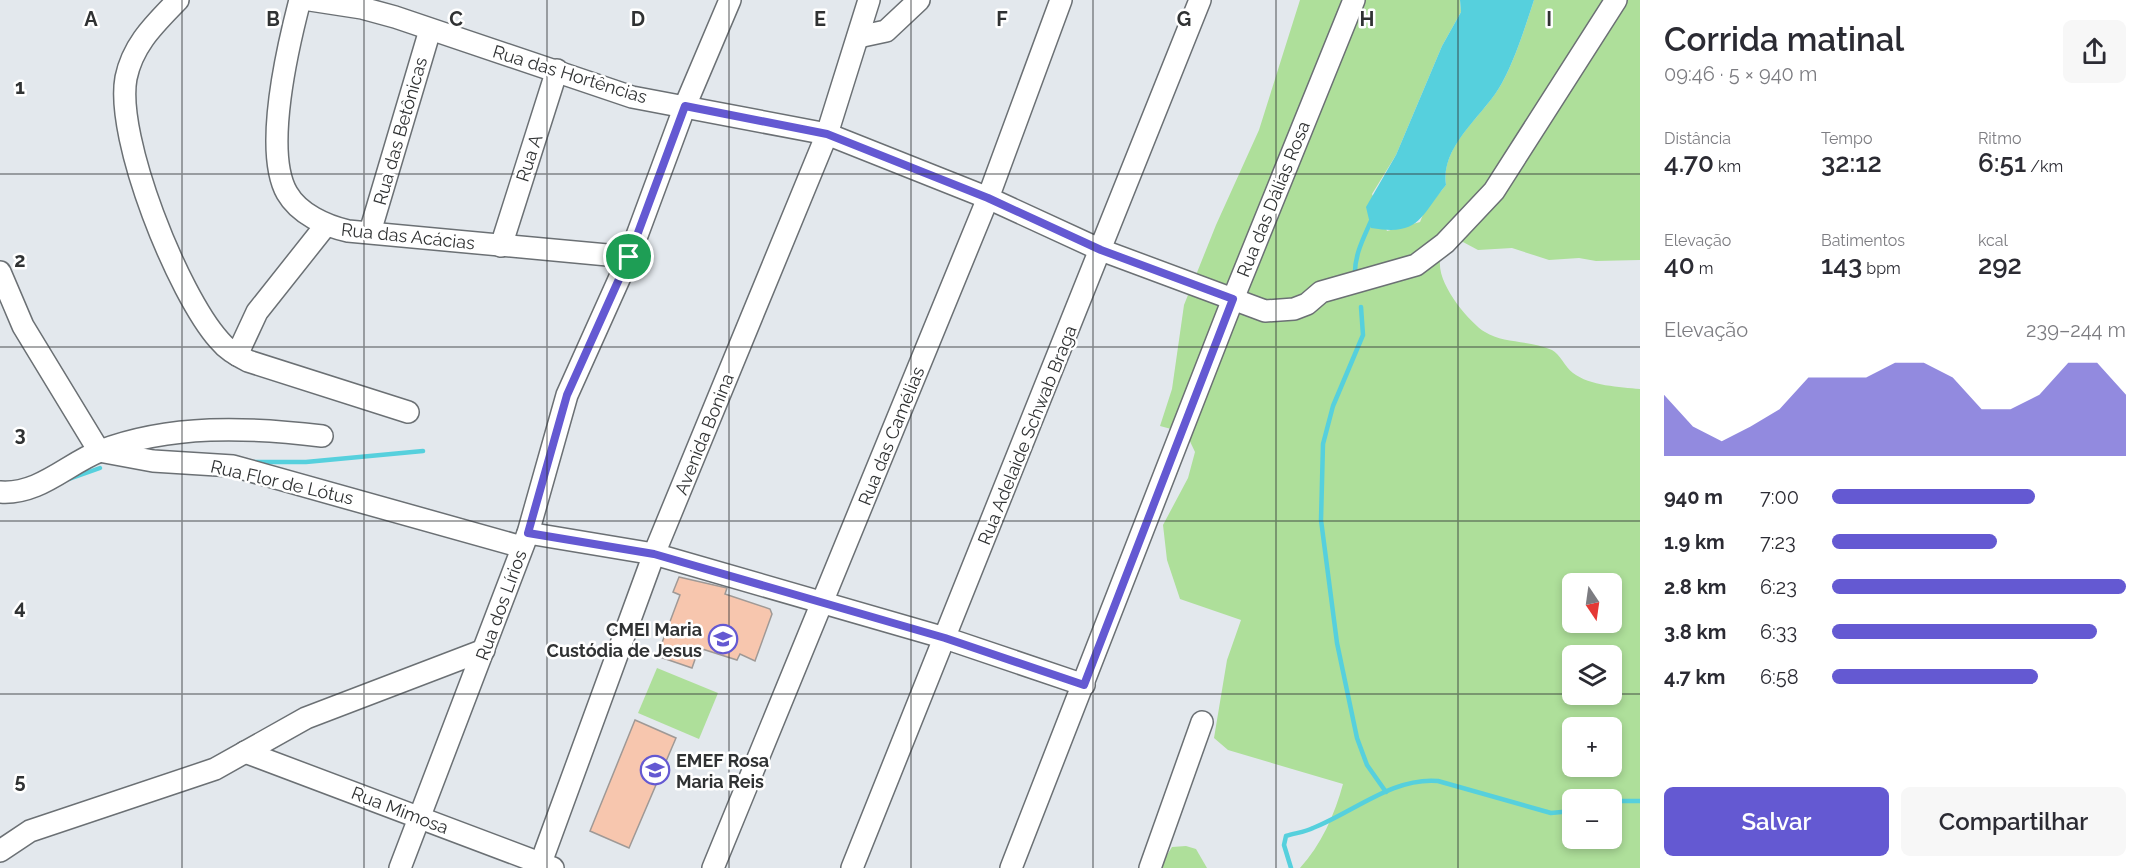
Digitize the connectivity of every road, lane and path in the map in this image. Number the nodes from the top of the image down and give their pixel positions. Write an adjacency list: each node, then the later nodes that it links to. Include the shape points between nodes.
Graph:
1 (178, 0): 24 (street, via 133,54 124,101 140,179 169,252 218,340)
2 (300, 0): 17 (street, Rua das Acácias, via 289,42 278,117 279,172 288,195)
3 (310, 0): 11 (street, Rua das Hortências, via 362,8)
4 (730, 0): 14 (street, Rua dos Lírios)
5 (869, 0): 12 (street, Avenida Bonina)
6 (919, 0): 12 (street, via 886,31)
7 (1061, 0): 16 (street, Rua das Camélias)
8 (1200, 0): 20 (street, Rua Adelaide Schwab Braga)
9 (1354, 0): 23 (street, Rua das Dálias Rosa)
10 (1616, 0): 23 (street, Rua das Hortências, via 1494,191 1444,243 1416,265 1321,292 1294,309 1265,310)
11 (430, 30): 13 (street, Rua das Hortências); 18 (street, Rua das Betônicas)
12 (858, 37): 15 (street, Avenida Bonina)
13 (557, 70): 14 (street, Rua das Hortências, via 632,96); 19 (street, Rua A)
14 (685, 106): 15 (street, Rua das Hortências); 21 (street, Rua dos Lírios)
15 (827, 134): 16 (street, Rua das Hortências); 30 (street, Avenida Bonina)
16 (988, 198): 20 (street, Rua das Hortências); 31 (street, Rua das Camélias)
17 (326, 225): 18 (street, Rua das Acácias); 24 (street, via 257,312)
18 (370, 232): 19 (street, Rua das Acácias)
19 (501, 246): 21 (street, Rua das Acácias)
20 (1101, 250): 23 (street, Rua das Hortências); 32 (street, Rua Adelaide Schwab Braga)
21 (629, 257): 29 (street, Rua dos Lírios, via 567,395)
22 (0, 272): 27 (street, via 23,326)
23 (1233, 299): 34 (street, Rua das Dálias Rosa)
24 (237, 355): 25 (street)
25 (408, 412)
26 (322, 436): 27 (street, via 266,430 195,431 153,436)
27 (99, 452): 28 (street, via 44,483); 29 (street, Rua Flor de Lótus, via 153,461 233,466)
28 (0, 492)
29 (525, 540): 30 (street, Rua Flor de Lótus); 33 (street, Rua dos Lírios)
30 (654, 554): 31 (street, Rua Flor de Lótus); 39 (street, Avenida Bonina)
31 (822, 603): 32 (street, Rua Flor de Lótus); 41 (street, Rua das Camélias)
32 (945, 638): 34 (street, Rua Flor de Lótus); 42 (street, Rua Adelaide Schwab Braga)
33 (484, 650): 36 (street, via 306,718); 37 (street, Rua dos Lírios)
34 (1084, 685): 43 (street, Rua das Dálias Rosa)
35 (1202, 722): 44 (street)
36 (245, 752): 37 (street, Rua Mimosa); 38 (street, via 215,769 30,831)
37 (421, 818): 39 (street, Rua Mimosa); 40 (street, Rua dos Lírios)
38 (0, 851)
39 (545, 867)
40 (400, 868)
41 (713, 868)
42 (852, 868)
43 (1011, 868)
44 (1150, 868)

